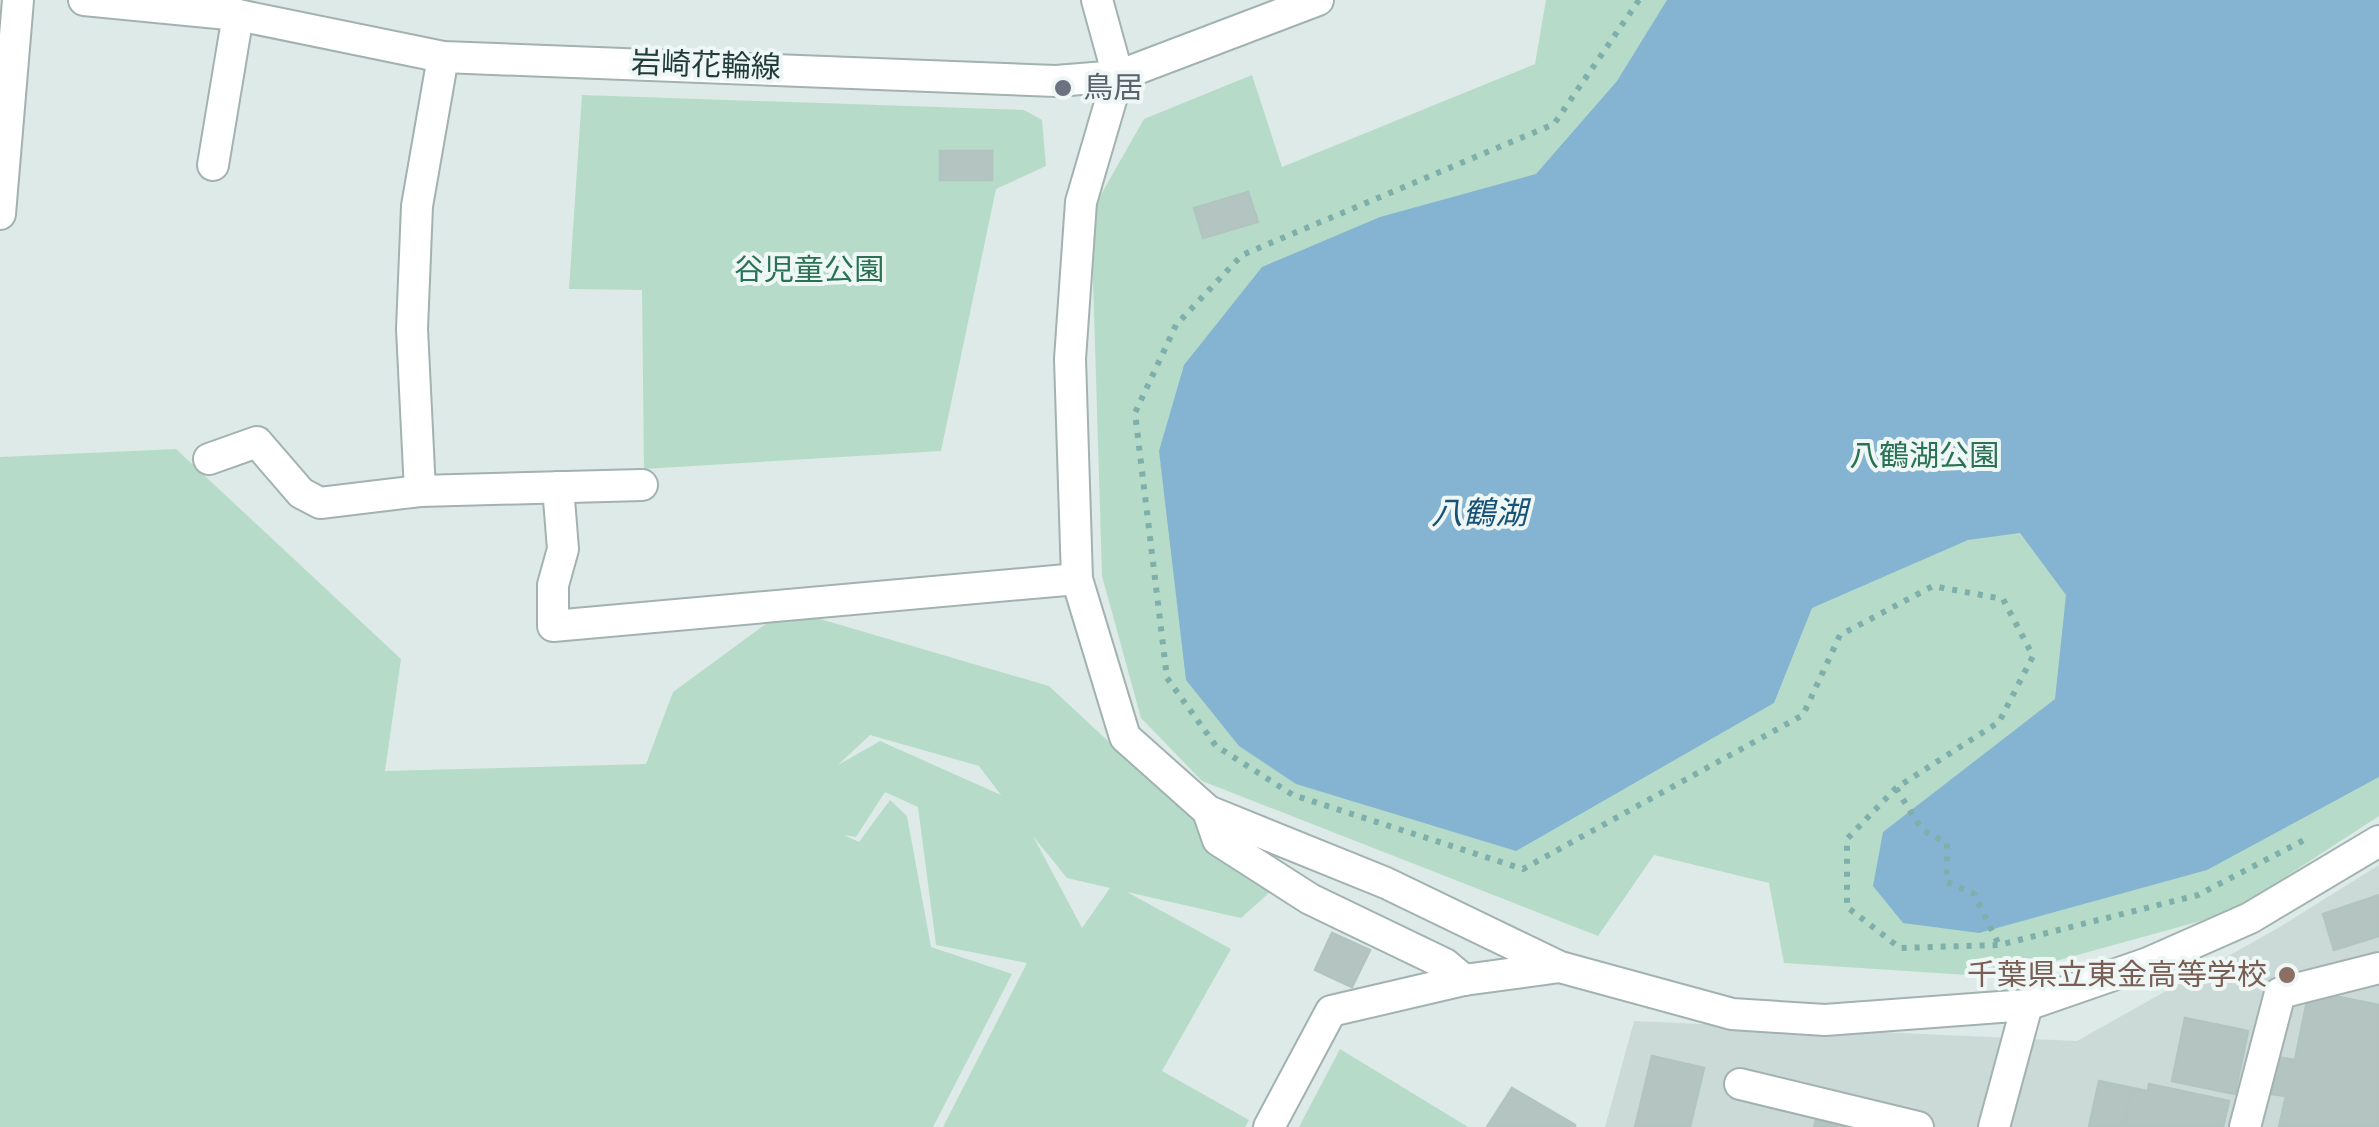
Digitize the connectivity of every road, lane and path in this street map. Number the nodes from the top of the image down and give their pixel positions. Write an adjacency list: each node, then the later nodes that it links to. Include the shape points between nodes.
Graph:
1 (18, 0): 11 (street)
2 (99, 0): 7 (street, 岩崎花輪線)
3 (1097, 0): 9 (street)
4 (1318, 0): 9 (street, 岩崎花輪線)
5 (1639, 0): 17 (path, via 1554,124 1242,255 1176,324 1135,413 1167,678 1216,746 1293,795 1524,870 1803,716 1840,635 1934,586 2003,599 2033,656 1999,722)
6 (290, 13): 7 (street, 岩崎花輪線); 8 (street, 岩崎花輪線)
7 (238, 15): 10 (street)
8 (444, 57): 9 (street, 岩崎花輪線, via 1056,80); 15 (street, via 417,206 412,329)
9 (1118, 76): 16 (street, via 1081,202 1070,360)
10 (213, 165)
11 (0, 214)
12 (209, 459): 15 (street, via 257,442 301,493 320,503)
13 (642, 485): 14 (street)
14 (558, 488): 15 (street); 16 (street, via 563,549 552,585 552,626)
15 (420, 491)
16 (1077, 579): 18 (street, via 1125,737)
17 (1896, 788): 23 (path, via 1922,830 1946,843 1947,882 1974,894); 23 (path, via 1847,839 1847,907 1900,948)
18 (1208, 811): 21 (street); 22 (street, via 1218,840 1310,899)
19 (2313, 835): 23 (path, via 2198,895)
20 (2379, 841): 27 (street, via 2250,918 2148,964)
21 (1386, 883): 22 (street); 24 (street)
22 (1360, 922): 26 (street)
23 (1999, 944)
24 (1560, 967): 26 (street); 27 (street, via 1732,1014 1825,1020)
25 (2379, 968): 32 (street, via 2280,993)
26 (1464, 980): 30 (street, via 1331,1012)
27 (2027, 1005): 29 (street)
28 (1740, 1084): 31 (street)
29 (1998, 1126)
30 (1269, 1127)
31 (1918, 1127)
32 (2245, 1127)

